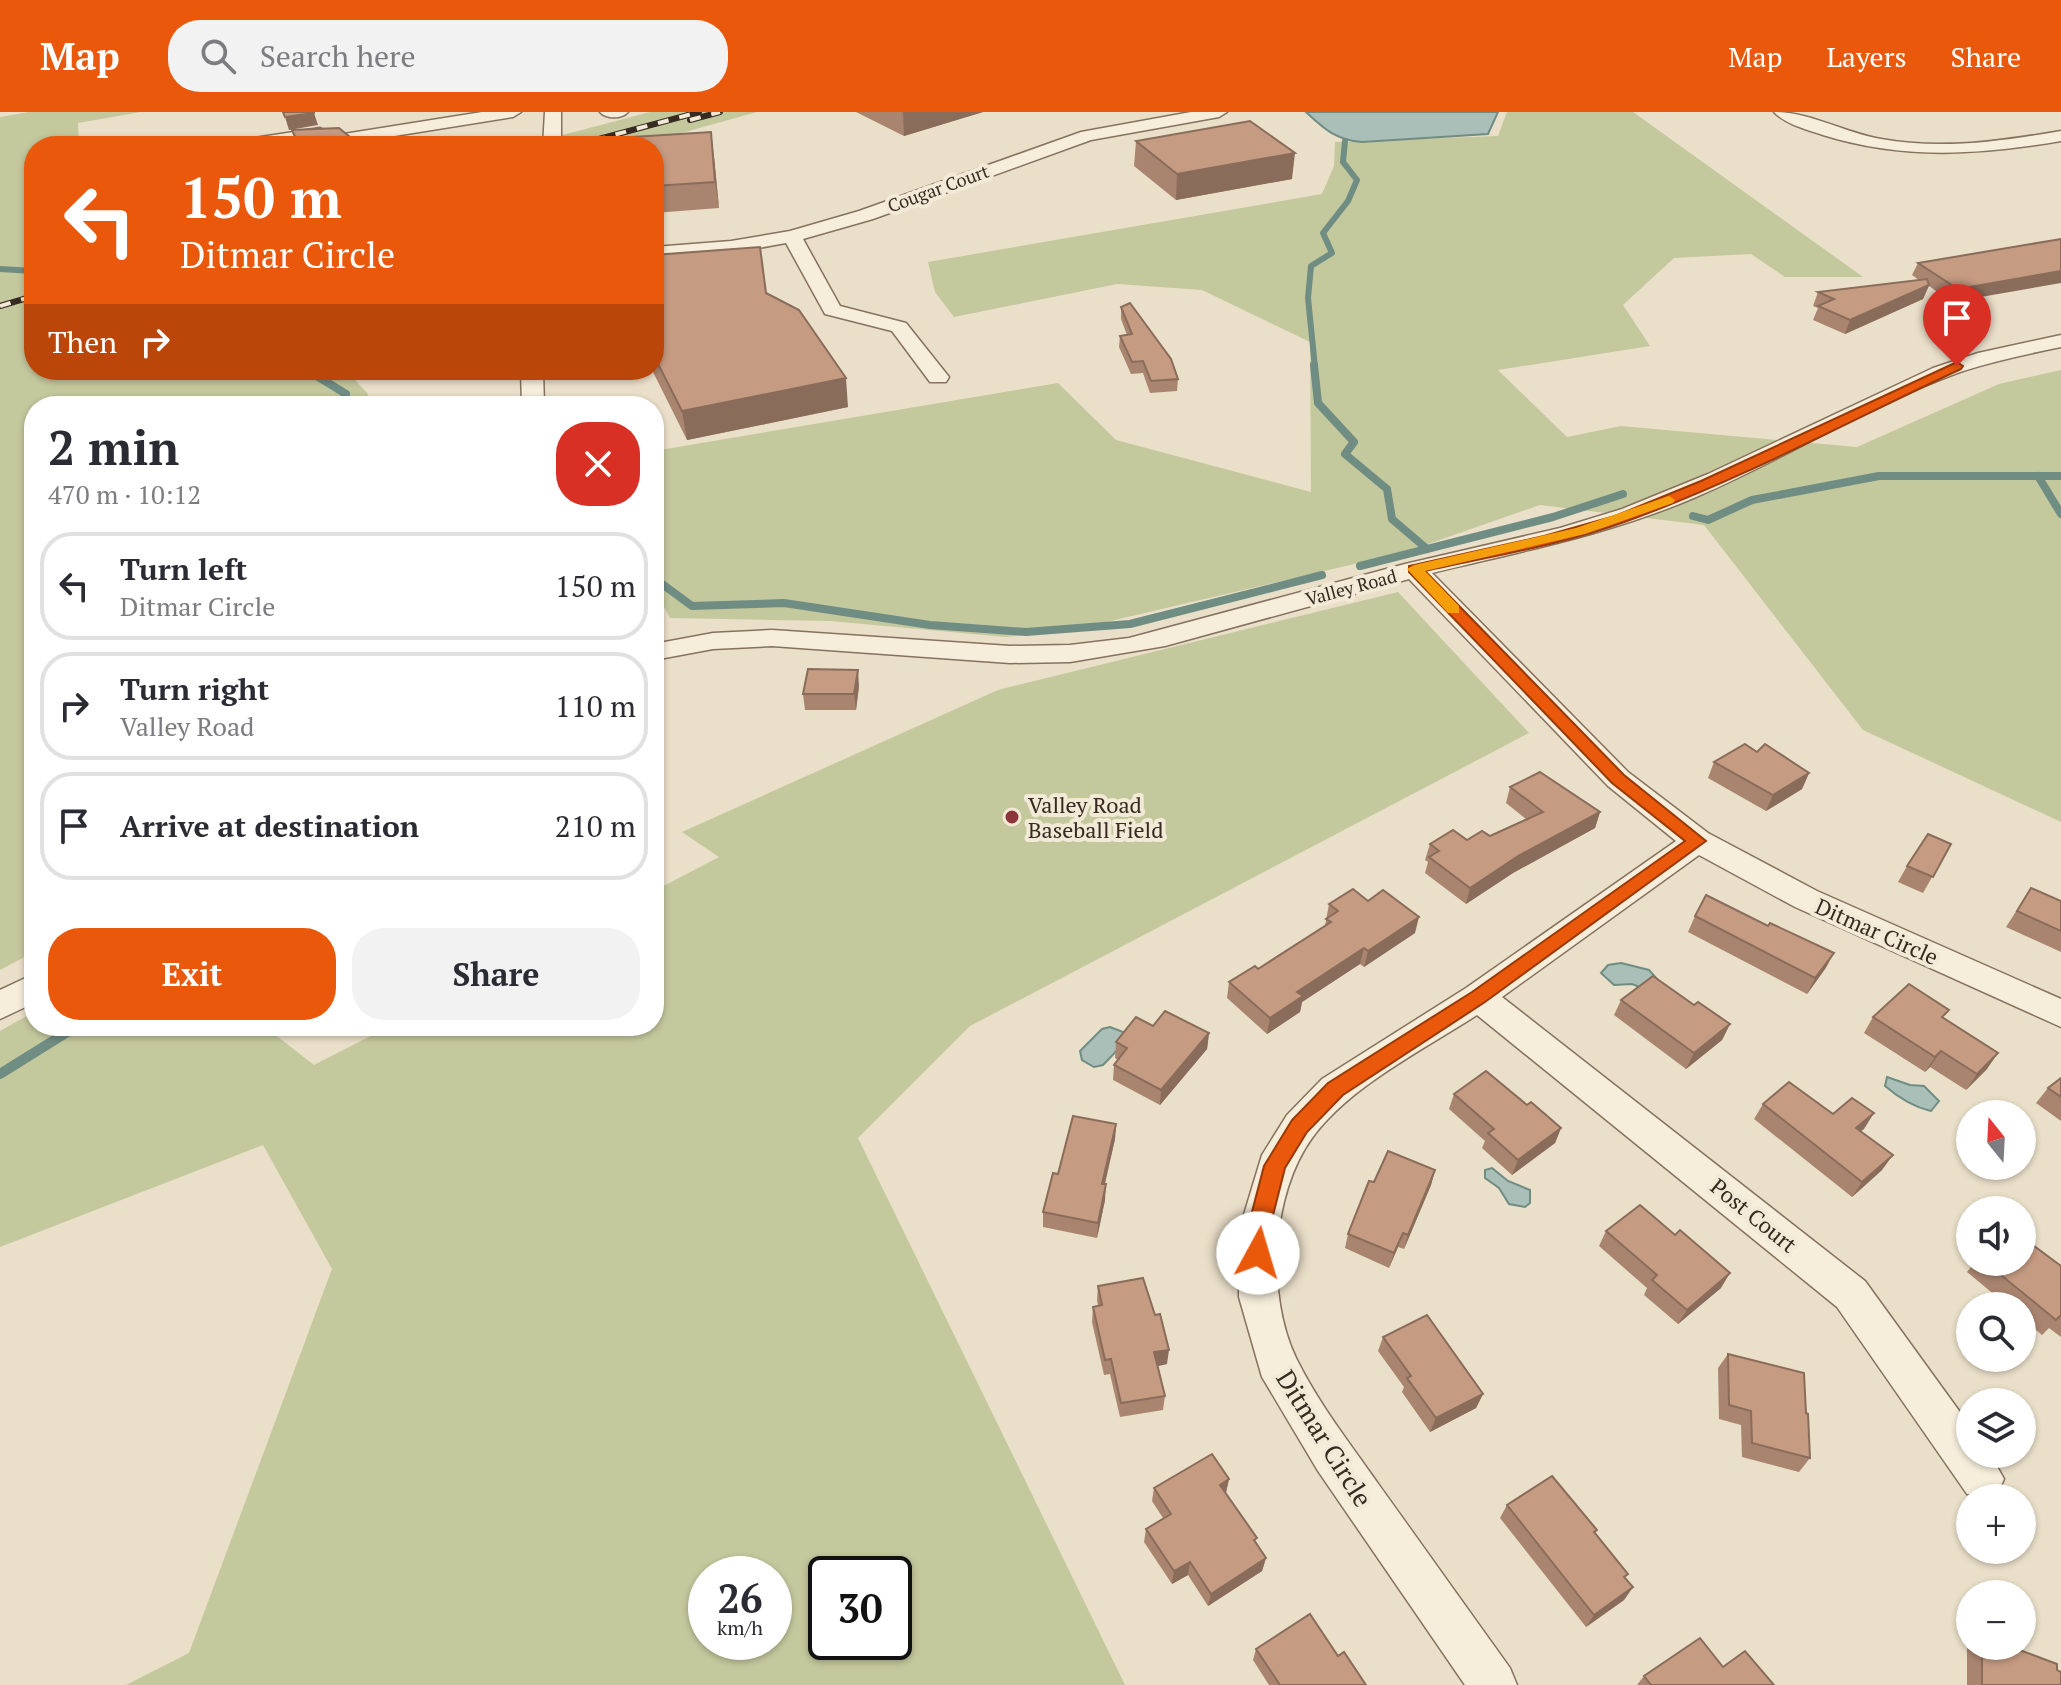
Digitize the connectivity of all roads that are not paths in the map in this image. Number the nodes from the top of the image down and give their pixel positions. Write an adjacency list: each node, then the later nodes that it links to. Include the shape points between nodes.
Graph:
1 (513, 112): 7 (street)
2 (553, 112): 10 (street)
3 (608, 112): 4 (street)
4 (620, 112)
5 (1219, 112): 12 (street, Cougar Court, via 1087,136)
6 (1782, 112): 11 (street, via 1838,135 1897,147 1969,151)
7 (439, 123): 8 (street, via 383,123); 9 (street)
8 (299, 136)
9 (360, 136)
10 (552, 136)
11 (2061, 136)
12 (792, 236): 13 (street, Cougar Court); 15 (street, via 832,310 899,327)
13 (664, 252)
14 (2061, 341): 16 (street, Valley Road, via 1957,366 1620,519)
15 (938, 377)
16 (1414, 569): 17 (street, Valley Road, via 1175,635 1085,653 988,655 782,637 690,642); 18 (street, Ditmar Circle, via 1618,779)
17 (664, 649)
18 (1697, 841): 20 (street, Ditmar Circle); 22 (street, Ditmar Circle, via 1806,899)
19 (24, 993): 21 (street)
20 (1478, 997): 23 (street, Post Court, via 1851,1294); 24 (street, Ditmar Circle, via 1335,1089 1300,1126 1275,1166 1258,1231 1259,1297 1277,1364 1325,1443)
21 (0, 1006)
22 (2061, 1014)
23 (1982, 1479)
24 (1493, 1685)

